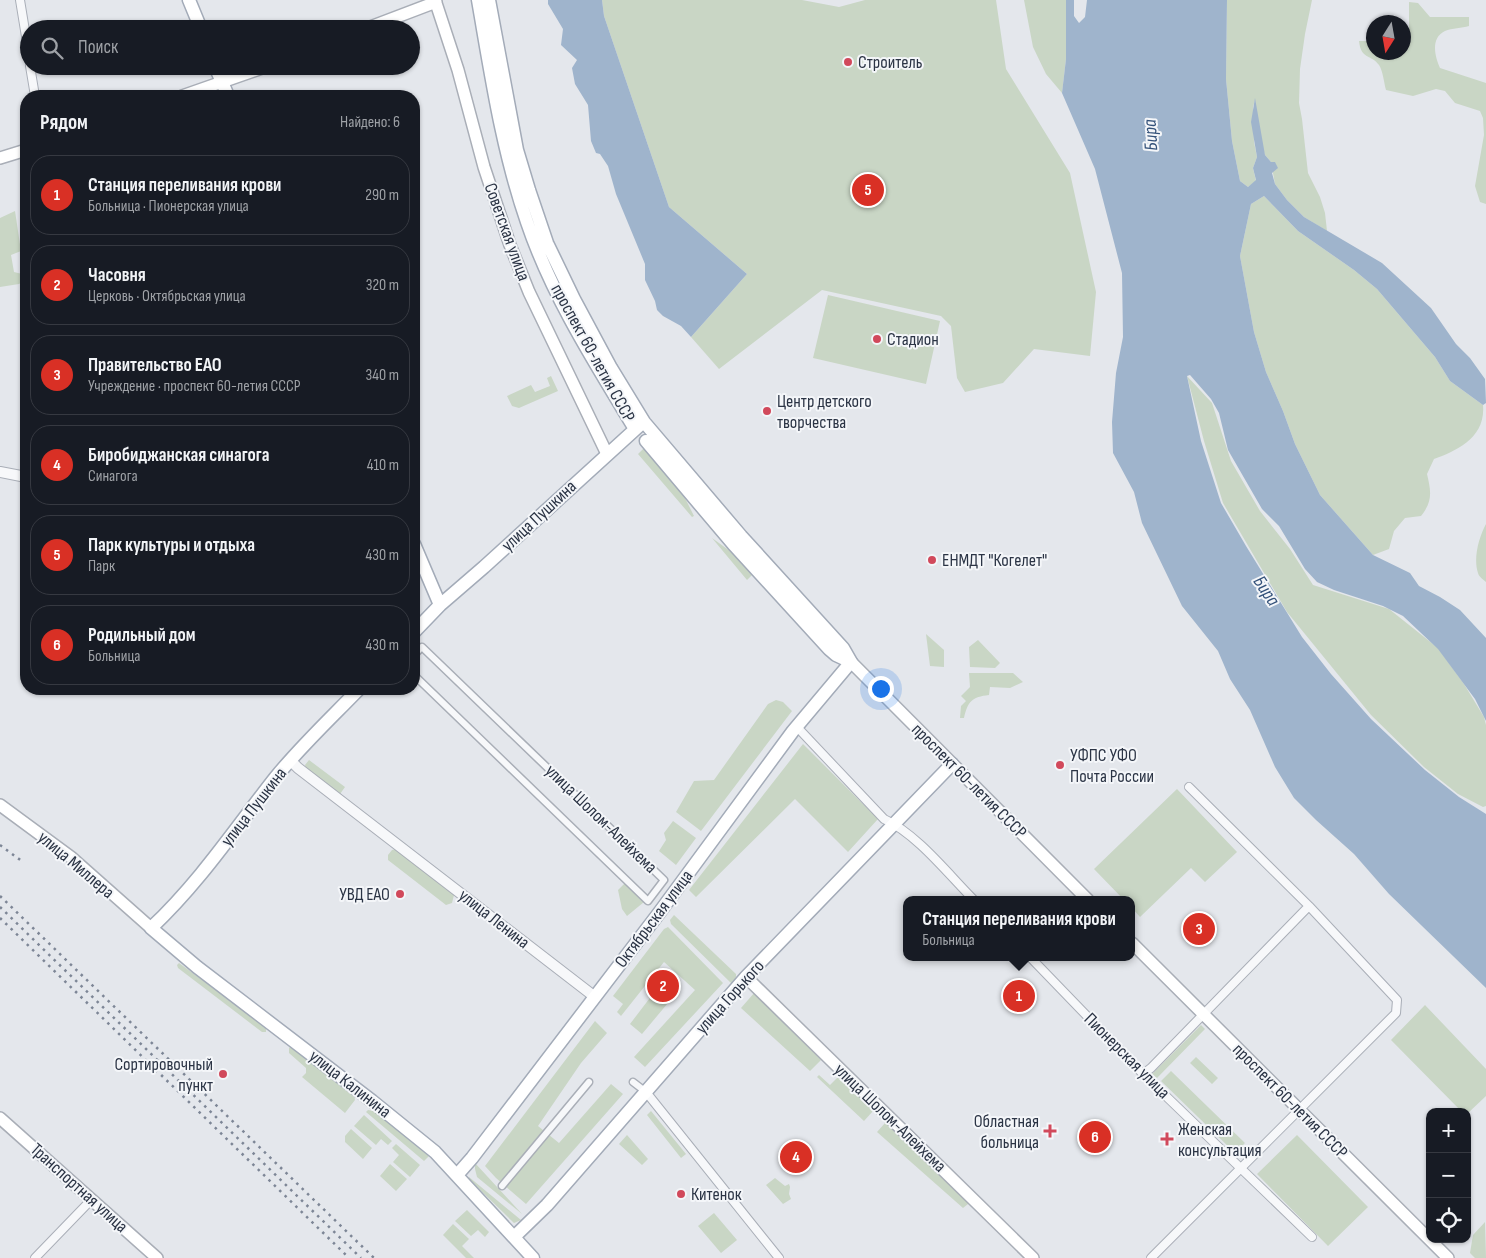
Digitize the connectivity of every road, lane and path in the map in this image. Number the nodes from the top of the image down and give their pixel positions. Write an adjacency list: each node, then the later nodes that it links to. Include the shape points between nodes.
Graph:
1 (20, 0): 6 (street)
2 (190, 0): 7 (main road)
3 (478, 0): 18 (main road, проспект 60-летия СССР, via 507,156 527,223 562,304 600,372)
4 (489, 0): 18 (main road, проспект 60-летия СССР, via 517,150 547,243)
5 (435, 1): 8 (main road); 20 (main road, Советская улица, via 510,245 529,292)
6 (23, 20)
7 (198, 20)
8 (388, 20)
9 (32, 75): 13 (street)
10 (219, 75): 12 (main road)
11 (244, 75): 12 (main road)
12 (222, 83): 14 (main road); 15 (main road)
13 (34, 90)
14 (200, 90)
15 (225, 90)
16 (20, 152): 17 (main road)
17 (0, 158)
18 (640, 425): 19 (main road, проспект 60-летия СССР); 20 (main road, улица Пушкина); 27 (main road, проспект 60-летия СССР, via 843,648)
19 (646, 441): 27 (main road, проспект 60-летия СССР, via 733,544 829,649)
20 (607, 454): 24 (main road, улица Пушкина)
21 (0, 472): 22 (street)
22 (20, 477)
23 (420, 558): 24 (main road)
24 (440, 605): 25 (main road, улица Пушкина)
25 (420, 626)
26 (420, 648): 28 (street, улица Шолом-Алейхема, via 422,646 664,880 648,901)
27 (851, 662): 30 (main road, Октябрьская улица); 32 (main road, проспект 60-летия СССР)
28 (420, 681)
29 (353, 695): 31 (main road, улица Пушкина)
30 (797, 727): 35 (street, via 884,819); 43 (main road, Октябрьская улица)
31 (290, 760): 39 (main road, улица Пушкина, via 205,871); 43 (street, улица Ленина)
32 (952, 764): 35 (main road, улица Горького); 37 (main road, проспект 60-летия СССР)
33 (1189, 787): 38 (street)
34 (0, 805): 39 (main road, улица Миллера, via 72,858)
35 (894, 824): 36 (street, via 915,840); 42 (main road, улица Горького)
36 (970, 896)
37 (1084, 896)
38 (1309, 906): 44 (street); 49 (street, via 1397,1000 1396,1013)
39 (151, 928): 52 (main road, улица Калинина, via 410,1131)
40 (1135, 946): 44 (main road, проспект 60-летия СССР)
41 (1034, 961): 45 (street, Пионерская улица)
42 (746, 977): 48 (main road, улица Горького); 61 (main road, улица Шолом-Алейхема)
43 (595, 997): 52 (main road, Октябрьская улица)
44 (1203, 1015): 45 (street); 49 (main road, проспект 60-летия СССР)
45 (1143, 1074): 51 (street, Пионерская улица)
46 (588, 1082): 53 (street)
47 (633, 1082): 48 (street)
48 (646, 1092): 55 (main road, улица Горького, via 547,1204); 60 (street)
49 (1299, 1111): 51 (street); 63 (main road, проспект 60-летия СССР)
50 (0, 1118): 54 (main road, Транспортная улица)
51 (1240, 1168): 56 (street, Пионерская улица); 62 (street)
52 (457, 1175): 55 (main road, улица Калинина)
53 (502, 1186)
54 (92, 1199): 57 (street); 58 (main road, Транспортная улица)
55 (514, 1236): 59 (main road, улица Калинина)
56 (1312, 1237)
57 (34, 1258)
58 (158, 1258)
59 (533, 1258)
60 (779, 1258)
61 (1033, 1258)
62 (1151, 1258)
63 (1448, 1258)

